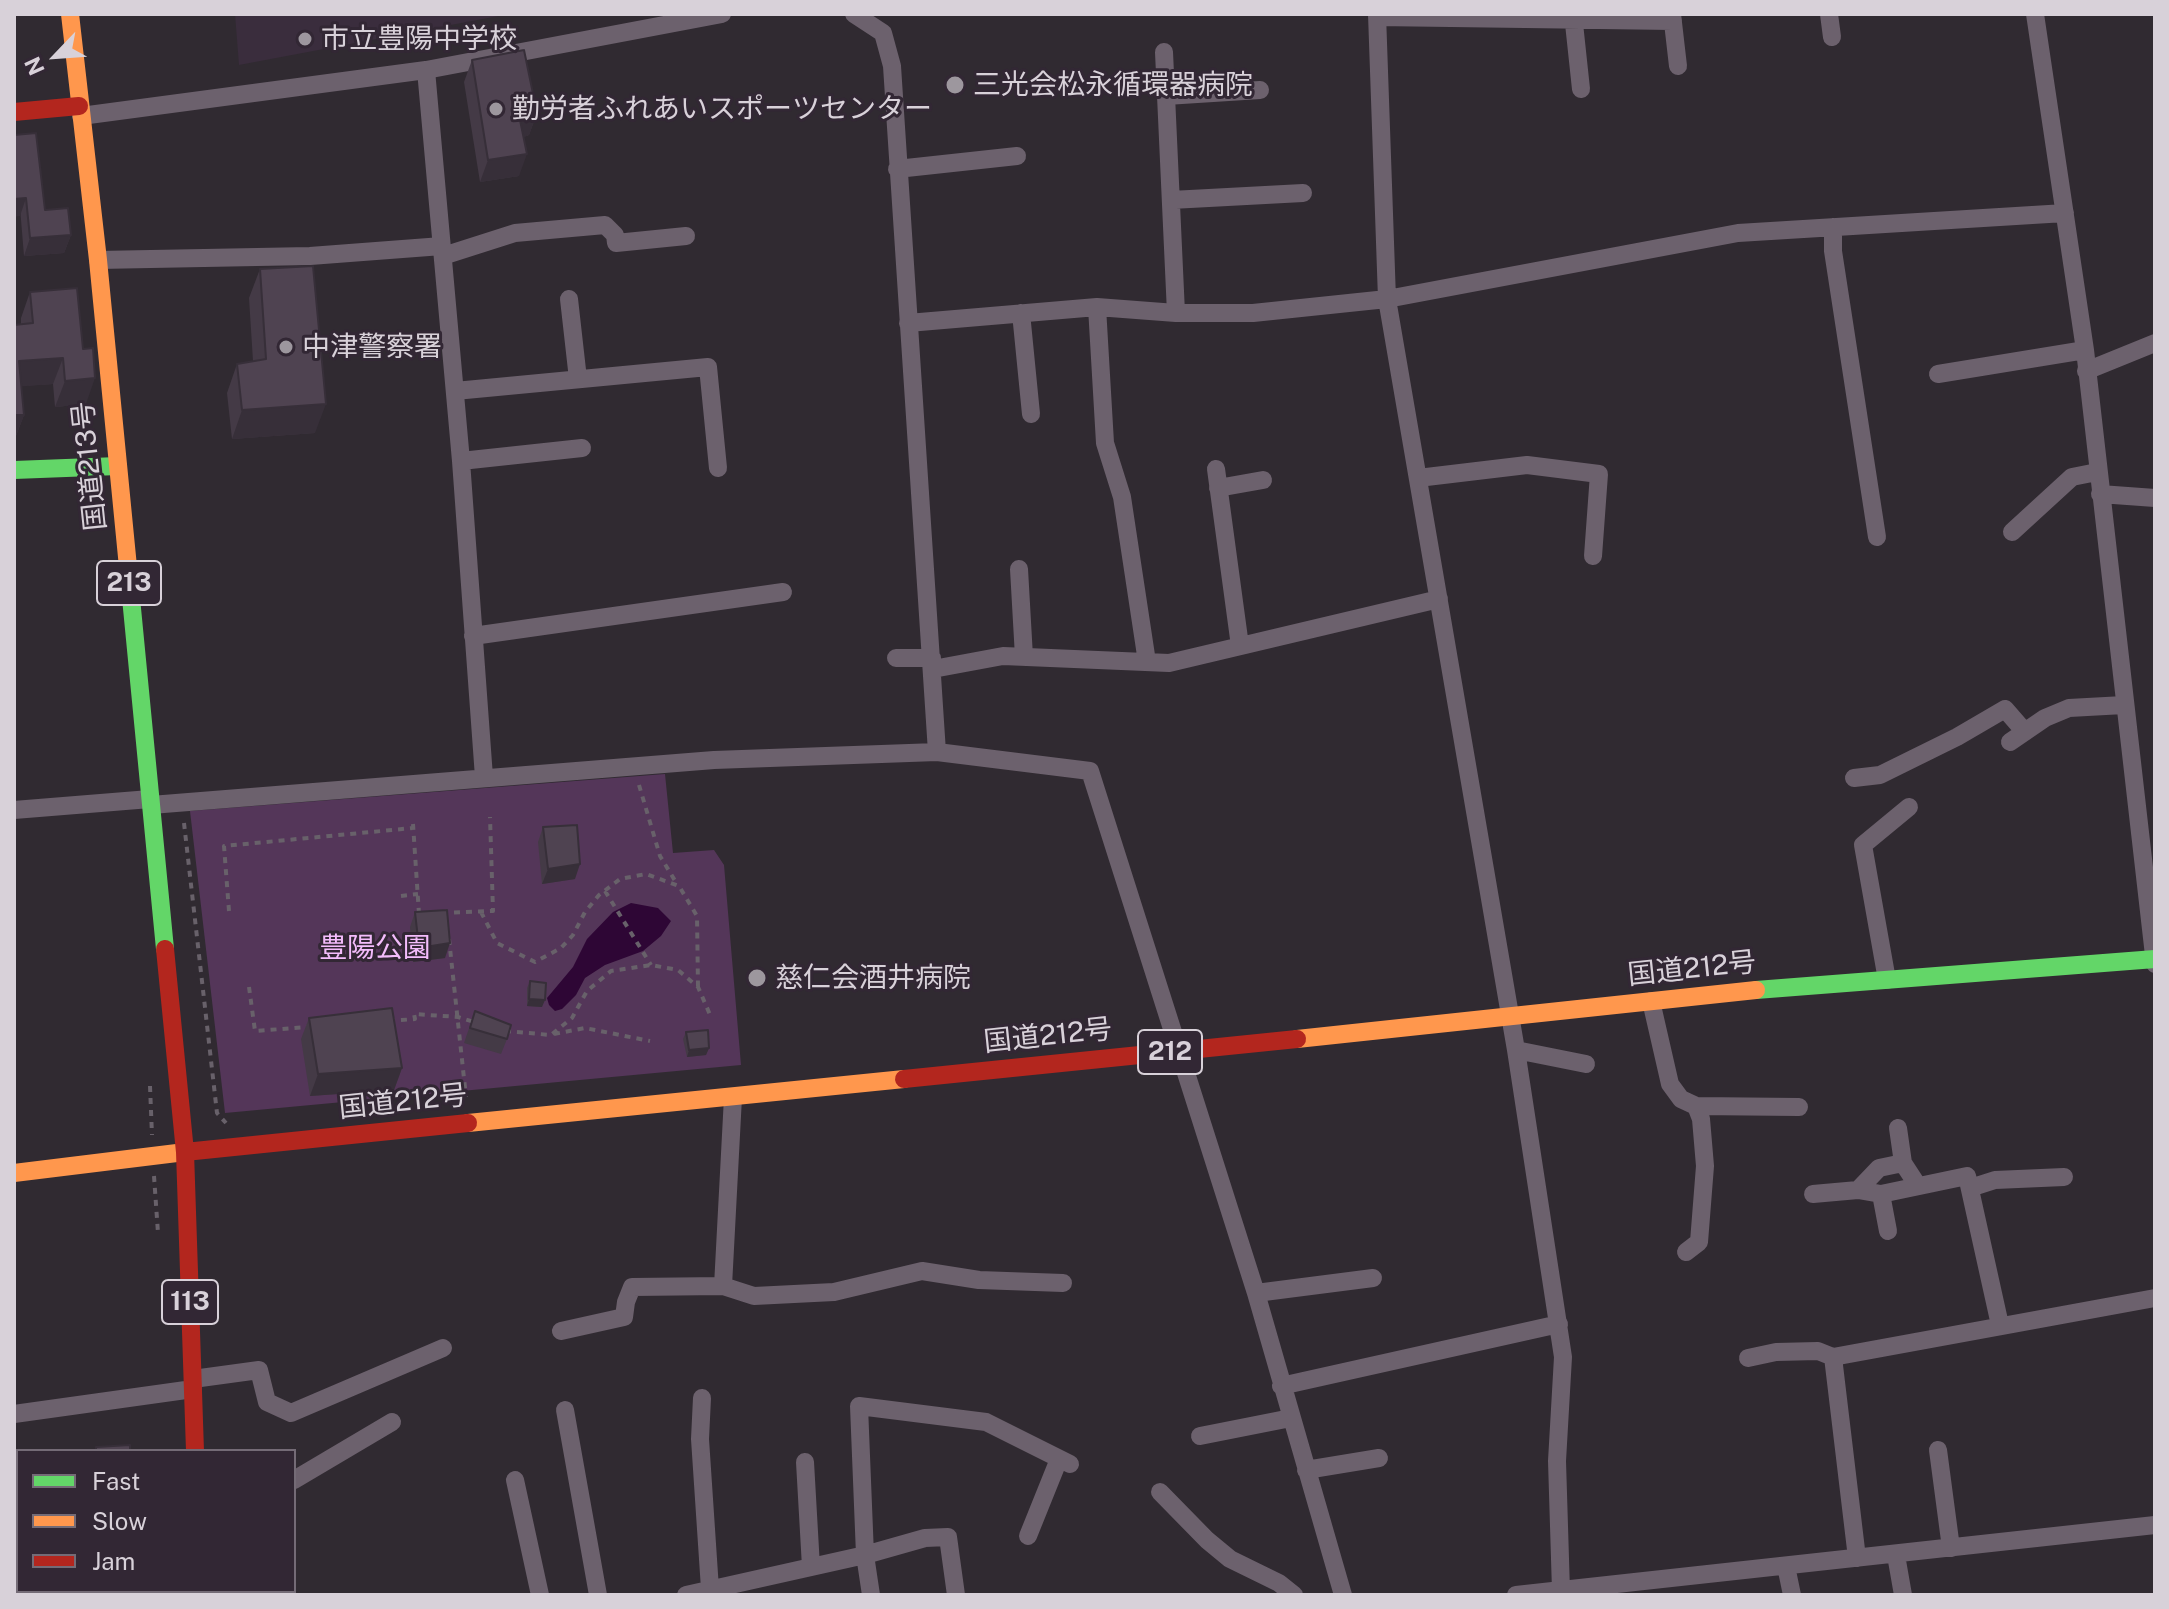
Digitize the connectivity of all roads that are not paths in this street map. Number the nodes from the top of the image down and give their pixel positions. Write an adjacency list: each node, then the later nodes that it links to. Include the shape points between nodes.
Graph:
1 (70, 14): 16 (main road, 国道213号 / 213)
2 (722, 14): 12 (street)
3 (854, 14): 19 (street, via 883,33 892,66)
4 (1829, 14): 9 (street)
5 (2035, 14): 22 (street)
6 (1377, 15): 7 (street); 28 (street)
7 (1573, 17): 8 (street); 13 (street)
8 (1672, 18): 11 (street)
9 (1832, 37)
10 (1164, 52): 15 (street)
11 (1678, 66)
12 (426, 70): 16 (street); 25 (street)
13 (1581, 89)
14 (1260, 90): 15 (street)
15 (1166, 96): 21 (street)
16 (80, 111): 17 (main road); 26 (main road, 国道213号 / 213)
17 (14, 112)
18 (1017, 156): 19 (street)
19 (897, 169): 32 (street)
20 (1303, 193): 21 (street)
21 (1171, 200): 31 (street)
22 (2065, 213): 23 (street); 34 (street)
23 (1833, 227): 28 (street, via 1738,233); 53 (street)
24 (686, 236): 25 (street, via 616,243 605,225 515,233)
25 (442, 251): 26 (street); 38 (street)
26 (98, 260): 42 (main road, 国道213号 / 213)
27 (569, 299): 37 (street)
28 (1387, 299): 31 (street, via 1253,313); 47 (street)
29 (1097, 307): 30 (street); 31 (street); 62 (street, via 1105,443 1122,497)
30 (1021, 313): 32 (street); 39 (street)
31 (1176, 313)
32 (908, 323): 63 (street)
33 (2155, 343): 35 (street)
34 (2085, 350): 35 (street); 36 (street)
35 (2086, 371): 46 (street)
36 (1938, 374)
37 (578, 379): 38 (street); 43 (street, via 708,367)
38 (455, 391): 41 (street)
39 (1031, 414)
40 (582, 448): 41 (street)
41 (461, 461): 58 (street)
42 (118, 466): 45 (main road); 68 (main road, 国道213号 / 213)
43 (718, 468)
44 (1216, 469): 49 (street)
45 (14, 470)
46 (2097, 472): 50 (street); 52 (street, via 2072,477)
47 (1418, 478): 54 (street, via 1527,465 1599,474); 57 (street)
48 (1263, 480): 49 (street)
49 (1218, 488): 59 (street)
50 (2100, 494): 51 (street); 64 (street)
51 (2155, 498)
52 (2012, 532)
53 (1877, 537)
54 (1593, 556)
55 (1019, 569): 60 (street)
56 (783, 592): 58 (street)
57 (1439, 599): 59 (street); 76 (street)
58 (473, 636): 66 (street)
59 (1240, 646): 62 (street, via 1169,663)
60 (1024, 657): 62 (street); 63 (street)
61 (896, 658): 63 (street)
62 (1147, 662)
63 (932, 664): 65 (street)
64 (2124, 705): 67 (street, via 2069,708 2018,737 2005,709 1880,775); 71 (street)
65 (937, 752): 66 (street); 78 (street, via 1090,771)
66 (484, 777): 68 (street)
67 (1854, 778)
68 (150, 802): 70 (street); 84 (main road, 国道213号 / 213)
69 (1909, 807): 74 (street, via 1863,845)
70 (14, 810)
71 (2148, 851): 72 (street)
72 (2154, 959): 73 (street); 74 (main road, 国道212号 / 212)
73 (2155, 967)
74 (1887, 980): 75 (main road, 国道212号 / 212)
75 (1651, 1001): 76 (main road, 国道212号 / 212); 81 (street, via 1670,1084 1681,1099)
76 (1511, 1017): 77 (street); 78 (main road, 国道212号 / 212)
77 (1516, 1050): 79 (street); 100 (street)
78 (1181, 1051): 80 (main road, 国道212号 / 212); 98 (street)
79 (1586, 1064)
80 (733, 1097): 84 (main road, 国道212号 / 212); 97 (street)
81 (1696, 1106): 82 (street); 94 (street, via 1705,1166 1699,1242)
82 (1799, 1107)
83 (1898, 1128): 85 (street)
84 (185, 1152): 86 (main road, 国道212号); 106 (main road, 113)
85 (1903, 1163): 88 (street); 90 (street, via 1879,1168)
86 (14, 1173)
87 (2064, 1177): 89 (street, via 1995,1180)
88 (1918, 1186): 89 (street, via 1967,1176); 92 (street)
89 (1970, 1188): 101 (street)
90 (1858, 1190): 91 (street); 92 (street)
91 (1813, 1194)
92 (1881, 1194): 93 (street)
93 (1888, 1231)
94 (1686, 1252)
95 (1373, 1278): 98 (street)
96 (1063, 1283): 97 (street, via 979,1280 922,1271 834,1292 754,1296)
97 (723, 1286): 102 (street, via 632,1287 624,1317)
98 (1256, 1293): 107 (street)
99 (2155, 1298): 101 (street)
100 (1559, 1324): 107 (street); 132 (street)
101 (2000, 1325): 104 (street)
102 (561, 1331)
103 (443, 1348): 106 (street, via 291,1413 267,1402 259,1370)
104 (1833, 1357): 105 (street, via 1818,1351); 127 (street)
105 (1748, 1358)
106 (193, 1384): 110 (street); 114 (main road, 113)
107 (1281, 1386): 111 (street)
108 (702, 1398): 131 (street, via 700,1439)
109 (565, 1410): 134 (street)
110 (14, 1414)
111 (1291, 1418): 113 (street); 118 (street)
112 (392, 1422): 119 (street)
113 (1200, 1436)
114 (195, 1449)
115 (1938, 1450): 124 (street)
116 (1379, 1458): 118 (street)
117 (805, 1462): 129 (street)
118 (1306, 1470): 139 (street)
119 (296, 1479)
120 (515, 1480): 133 (street)
121 (1160, 1492): 138 (street, via 1230,1559)
122 (2155, 1525): 124 (street)
123 (1028, 1536): 125 (street, via 1064,1462 986,1422 859,1406)
124 (1951, 1548): 126 (street)
125 (865, 1555): 129 (street); 136 (street); 137 (street, via 948,1537)
126 (1896, 1555): 127 (street); 142 (street)
127 (1857, 1558): 128 (street)
128 (1786, 1566): 130 (street); 141 (street)
129 (811, 1567): 131 (street)
130 (1680, 1586): 132 (street)
131 (722, 1589): 135 (street)
132 (1561, 1591): 140 (street)
133 (540, 1595)
134 (598, 1595)
135 (686, 1595)
136 (871, 1595)
137 (956, 1595)
138 (1294, 1595)
139 (1343, 1595)
140 (1516, 1595)
141 (1792, 1595)
142 (1903, 1595)

